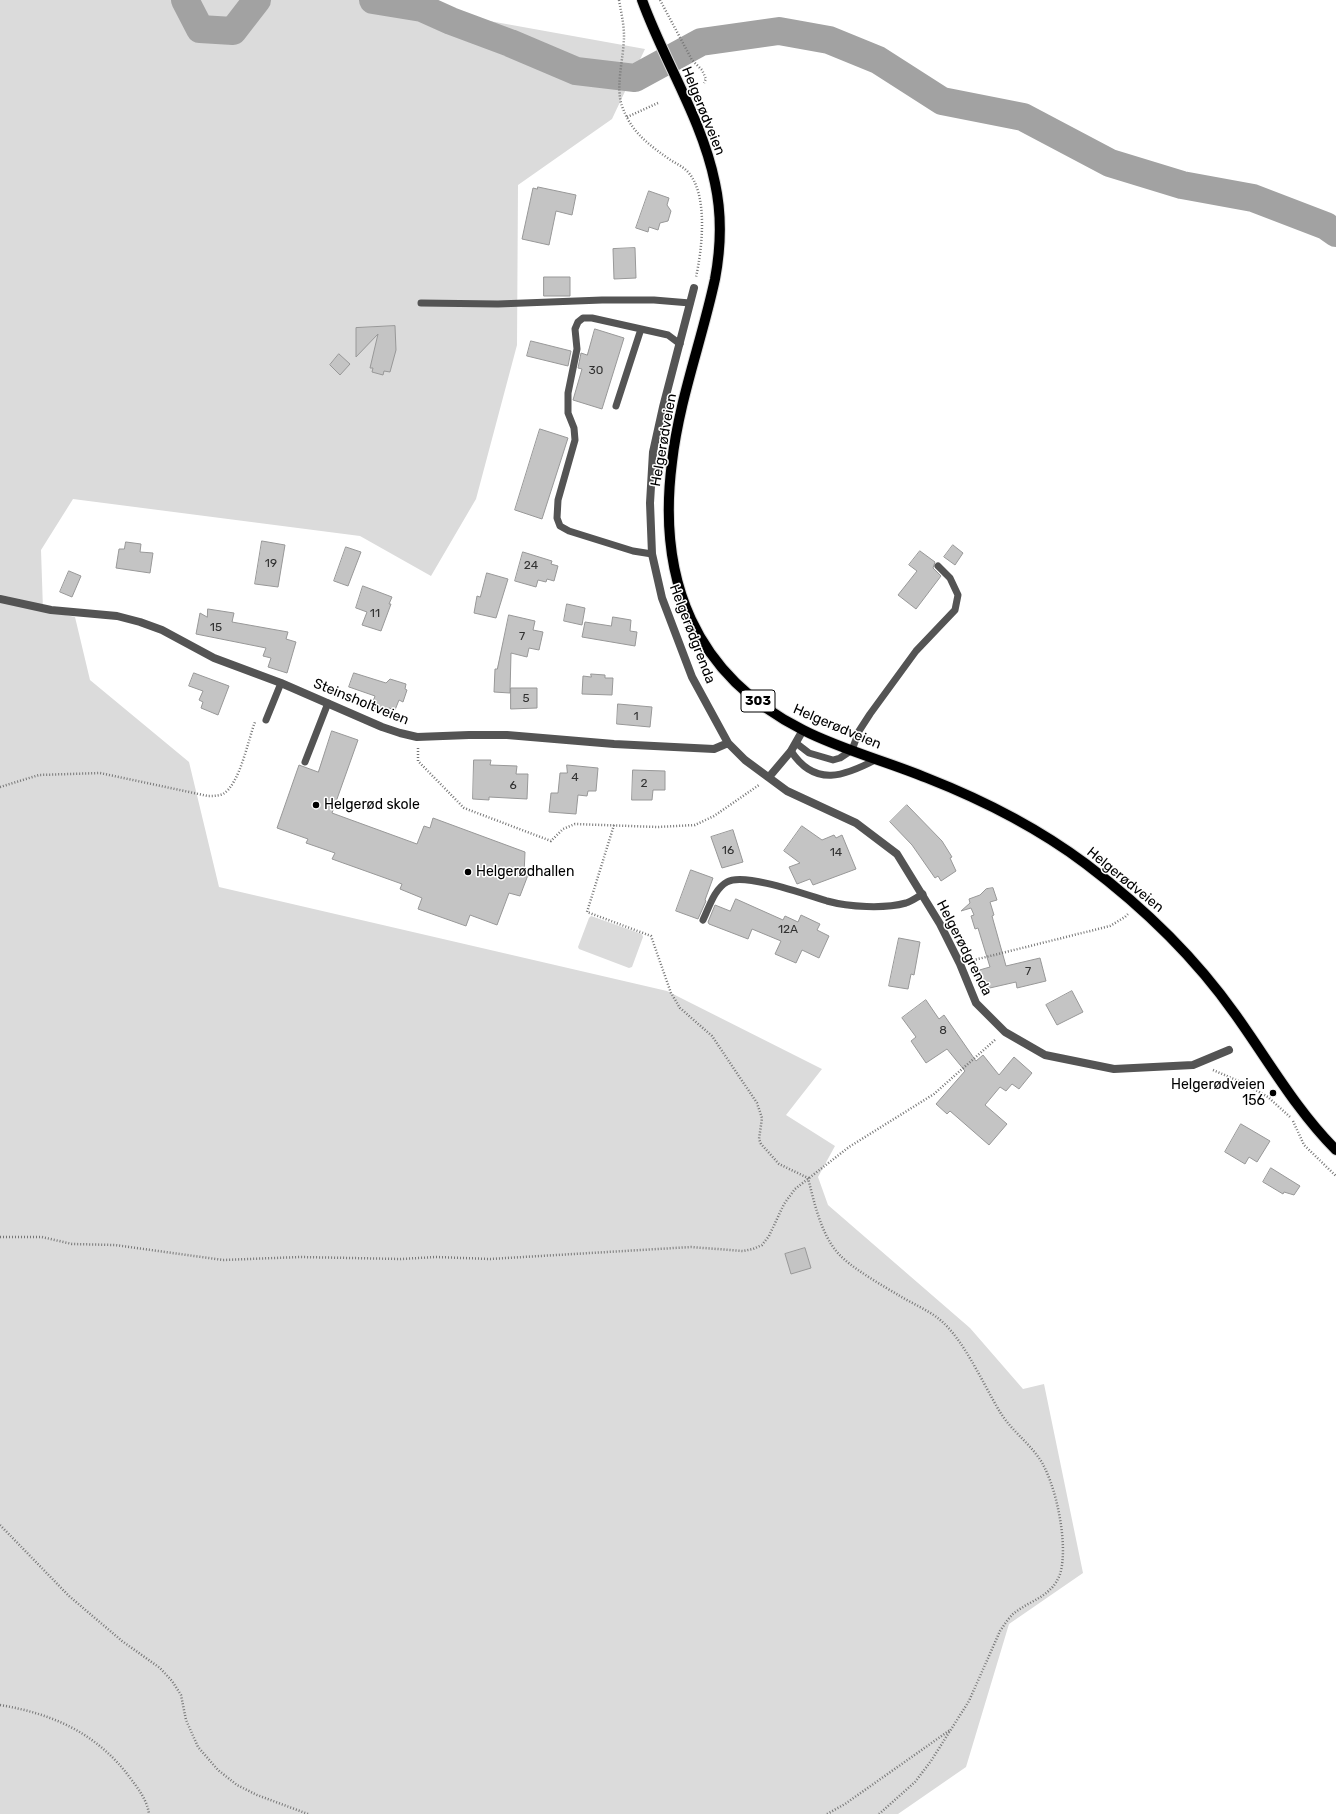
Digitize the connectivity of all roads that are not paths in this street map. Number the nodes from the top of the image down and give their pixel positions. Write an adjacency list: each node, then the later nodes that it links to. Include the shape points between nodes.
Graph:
1 (642, 0): 14 (main road, Helgerødveien / 303, via 707,153 715,183 720,219 715,279 679,419 672,460 668,524 674,570 684,606 702,641 718,662 738,685 760,703)
2 (694, 288): 4 (street, Helgerødgrenda)
3 (421, 303): 4 (lane, via 654,300)
4 (690, 303): 6 (street, Helgerødgrenda)
5 (641, 329): 6 (lane, via 668,335); 7 (lane); 8 (lane, via 592,318 583,318 578,322 575,329 577,349 568,392 568,413 574,428 575,440 558,500 557,518 560,526 569,531 633,551)
6 (680, 344): 8 (street, Helgerødgrenda, via 654,452 650,503)
7 (616, 406)
8 (652, 554): 15 (street, Helgerødgrenda, via 662,598 692,677)
9 (938, 566): 17 (lane, via 950,578 956,590 958,599 955,610 916,651 870,714)
10 (0, 599): 11 (street, Steinsholtveien, via 51,610 117,616 140,622 162,630 214,658)
11 (281, 683): 12 (street, Steinsholtveien); 13 (lane)
12 (328, 703): 15 (street, Steinsholtveien, via 382,727 418,737 507,735 714,749); 20 (lane)
13 (266, 720)
14 (803, 730): 16 (street); 17 (main road, Helgerødveien / 303)
15 (728, 743): 21 (street, Helgerødgrenda, via 745,760)
16 (796, 743): 17 (lane, via 809,752 833,760); 18 (street)
17 (852, 750): 19 (main road, Helgerødveien / 303)
18 (791, 751): 19 (lane, via 799,763 809,771 830,777 854,772); 21 (street)
19 (877, 759): 25 (main road, Helgerødveien / 303, via 966,794 1019,821 1083,862 1136,904 1178,944 1215,987 1293,1100)
20 (305, 762)
21 (769, 777): 22 (street, Helgerødgrenda, via 787,791 856,823 882,842 897,854)
22 (923, 894): 23 (lane, Helgerødgrenda, via 908,902 894,905 866,906 828,901 761,882 728,881 719,888); 24 (street, Helgerødgrenda, via 960,964 976,1003 1005,1032 1045,1054 1114,1069 1193,1066)
23 (703, 920)
24 (1229, 1050)
25 (1336, 1150)

